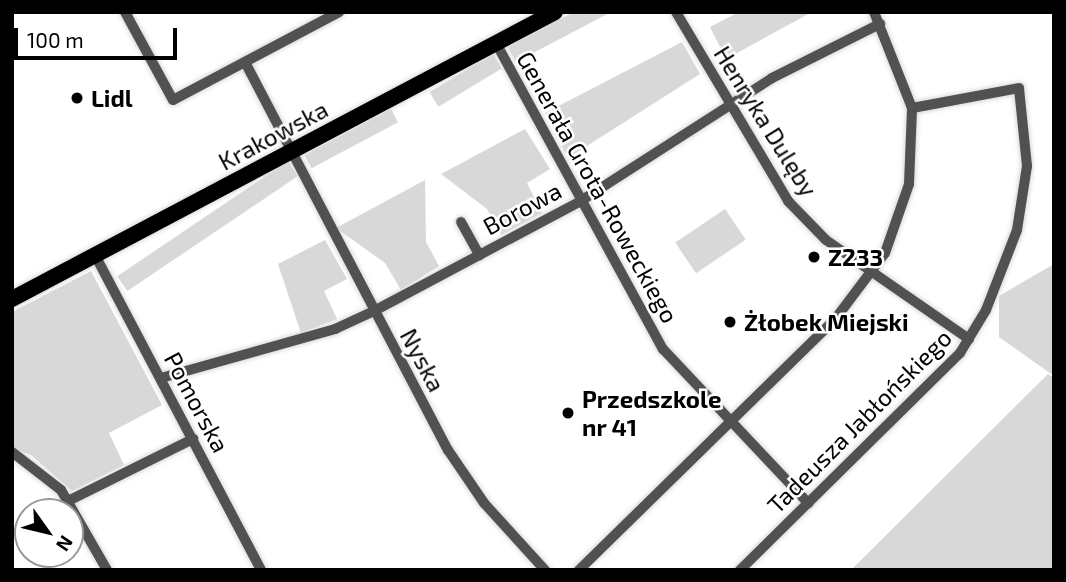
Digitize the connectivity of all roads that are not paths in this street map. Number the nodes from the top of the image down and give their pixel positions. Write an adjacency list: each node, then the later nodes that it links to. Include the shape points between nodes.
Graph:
1 (125, 12): 8 (street, via 173,100)
2 (339, 12): 8 (street)
3 (555, 12): 7 (main road, Krakowska)
4 (676, 12): 9 (street, Henryka Dulęby)
5 (874, 12): 6 (street)
6 (880, 24): 9 (street, Borowa); 10 (street)
7 (496, 43): 11 (main road, Krakowska); 12 (street, Generała Grota-Roweckiego)
8 (245, 62): 11 (street, Nyska)
9 (727, 105): 12 (street, Borowa); 16 (street, Henryka Dulęby, via 788,201)
10 (912, 108): 16 (street, via 909,184); 19 (street, Tadeusza Jabłońskiego, via 1018,88 1027,152 1024,209)
11 (291, 152): 14 (main road, Krakowska); 18 (street, Nyska)
12 (579, 202): 15 (street, Borowa); 21 (street, Generała Grota-Roweckiego, via 663,349)
13 (461, 222): 15 (street)
14 (95, 255): 17 (main road, Krakowska); 20 (street, Pomorska)
15 (480, 255): 18 (street, Borowa)
16 (873, 274): 19 (street, Henryka Dulęby); 21 (street)
17 (12, 299)
18 (374, 311): 20 (street, Borowa, via 335,329); 30 (street, Nyska, via 459,467)
19 (970, 339): 26 (street, Tadeusza Jabłońskiego)
20 (161, 378): 22 (street, Pomorska)
21 (728, 423): 26 (street, Generała Grota-Roweckiego); 31 (street)
22 (193, 439): 25 (street); 29 (street, Pomorska)
23 (12, 452): 24 (street, via 37,466)
24 (65, 498)
25 (74, 498)
26 (808, 503): 32 (street, Tadeusza Jabłońskiego)
27 (84, 529): 28 (street)
28 (107, 570)
29 (260, 570)
30 (545, 570)
31 (579, 570)
32 (740, 570)

